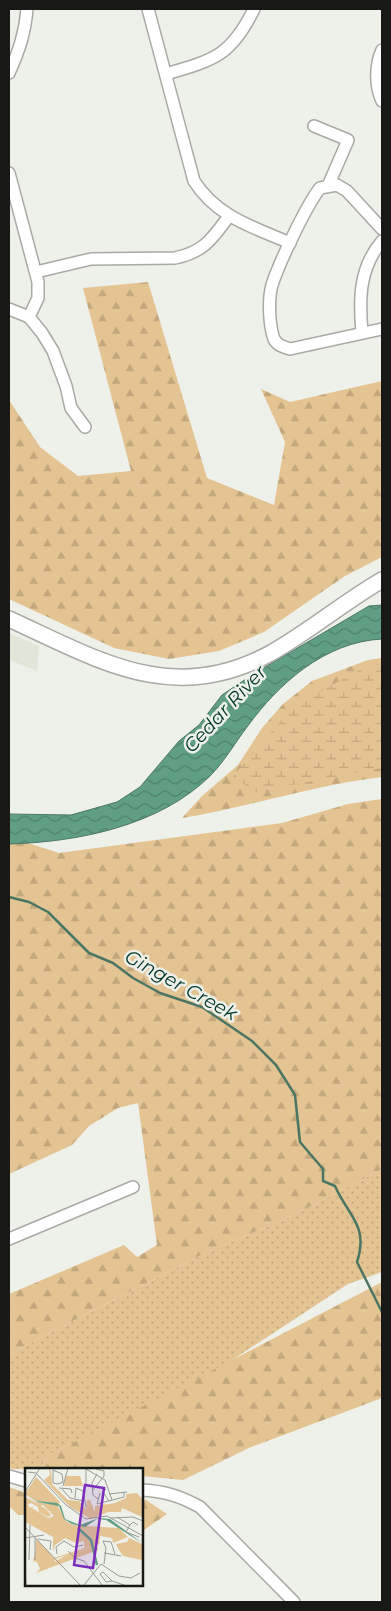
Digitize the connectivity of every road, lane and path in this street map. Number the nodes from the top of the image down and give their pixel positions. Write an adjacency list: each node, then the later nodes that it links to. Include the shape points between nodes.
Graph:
1 (27, 9): 5 (street, via 23,38)
2 (148, 9): 6 (street)
3 (254, 9): 6 (street, via 236,41 222,53 207,62)
4 (382, 50): 7 (street, via 377,72)
5 (9, 73)
6 (166, 74): 11 (street, via 194,181 212,205)
7 (382, 101)
8 (314, 126): 10 (street, via 348,140)
9 (9, 173): 15 (street)
10 (328, 186): 12 (street, via 337,185 346,191); 14 (street, via 315,194)
11 (229, 216): 14 (street); 15 (street, via 211,241 187,256 86,260)
12 (382, 229)
13 (382, 241): 19 (street, via 361,281)
14 (290, 244): 19 (street, via 272,286 270,299 275,340 281,347 290,349)
15 (36, 272): 17 (street, via 38,298)
16 (9, 309): 17 (street)
17 (29, 318): 20 (street, via 53,351 70,408)
18 (382, 329): 19 (street)
19 (362, 333)
20 (85, 427)
21 (382, 580): 22 (main road, via 270,654 226,671 194,676 159,676 124,669)
22 (9, 619)
23 (133, 1187): 24 (street)
24 (9, 1239)
25 (9, 1476): 26 (street)
26 (25, 1481)
27 (142, 1490): 28 (street, via 162,1491 200,1507)
28 (294, 1602)

